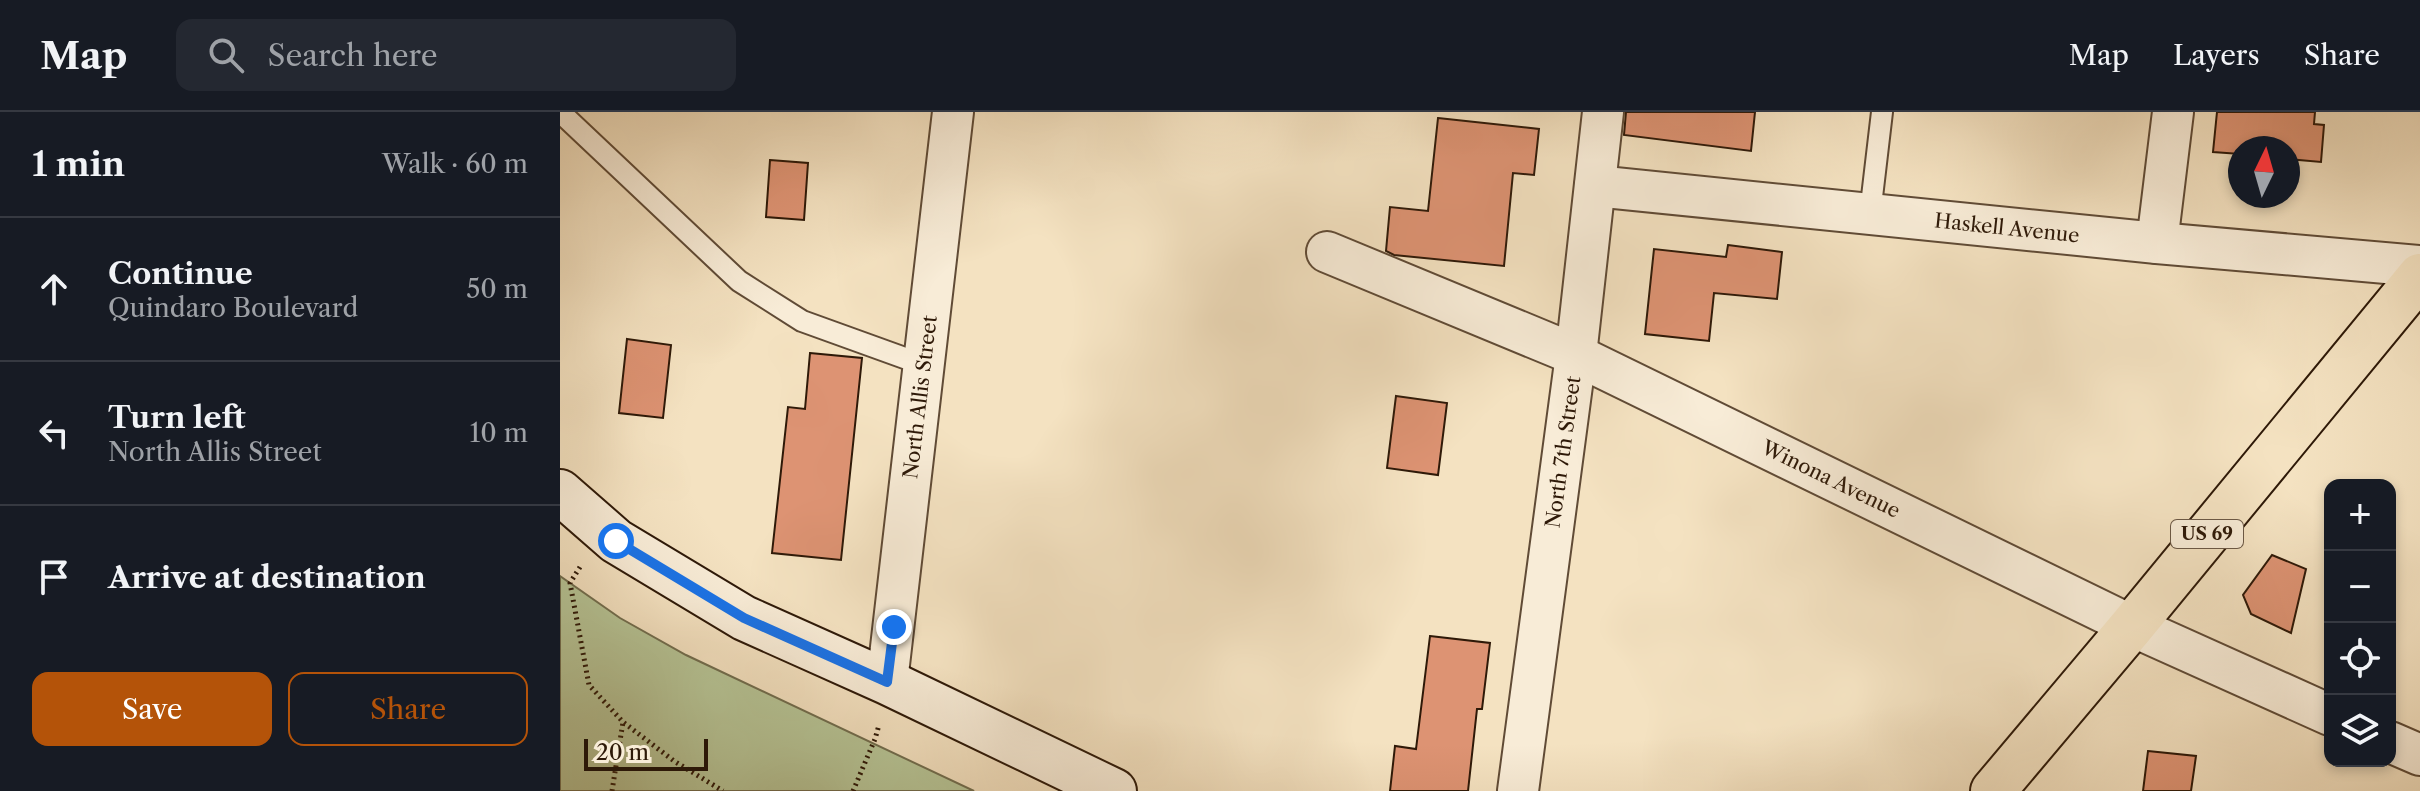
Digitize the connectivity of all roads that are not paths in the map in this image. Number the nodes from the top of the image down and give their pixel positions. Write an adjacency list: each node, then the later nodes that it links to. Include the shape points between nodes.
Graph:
1 (560, 112): 13 (lane, via 739,281 802,321)
2 (953, 112): 13 (street, North Allis Street)
3 (1603, 112): 6 (street, North 7th Street)
4 (1882, 112): 7 (lane)
5 (2173, 112): 8 (street)
6 (1595, 186): 7 (street, Haskell Avenue); 12 (street, North 7th Street)
7 (1870, 214): 8 (street, Haskell Avenue)
8 (2157, 243): 10 (street, Haskell Avenue)
9 (1327, 252): 12 (street, Winona Avenue)
10 (2420, 266)
11 (2420, 276): 15 (main road, US 69)
12 (1576, 355): 15 (street, Winona Avenue); 21 (street, North 7th Street)
13 (924, 365): 16 (street, North Allis Street)
14 (560, 492): 16 (main road, via 616,541 744,618)
15 (2132, 626): 17 (street, Winona Avenue); 22 (main road, US 69)
16 (887, 682): 20 (main road)
17 (2324, 712)
18 (2396, 745): 19 (street)
19 (2420, 755)
20 (1114, 791)
21 (1518, 791)
22 (1993, 791)

